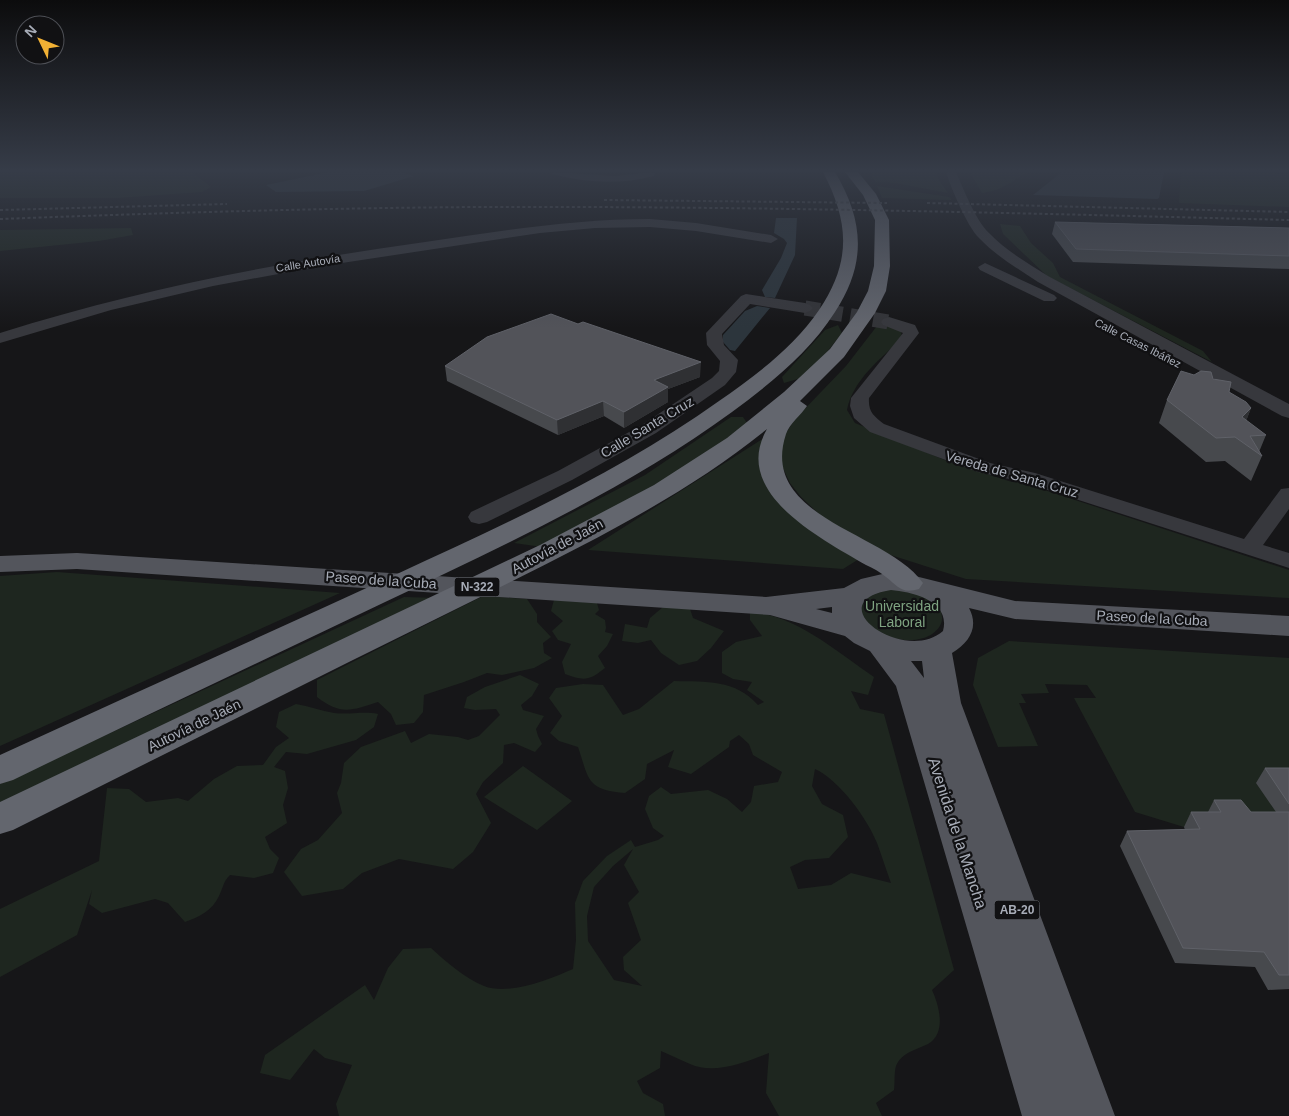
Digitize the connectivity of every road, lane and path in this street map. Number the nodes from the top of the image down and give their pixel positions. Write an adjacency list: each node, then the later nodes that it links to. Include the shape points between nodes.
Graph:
1 (592, 224): 10 (street, Calle Autovía, via 260,271 96,308)
2 (672, 224): 6 (street, Calle Autovía)
3 (849, 224): 26 (highway, N-322, via 852,238 845,279 815,327 756,384 680,440 569,503)
4 (882, 224): 11 (highway, Autovía de Jaén / N-322, via 882,266 877,291 866,313)
5 (983, 224): 12 (street, via 982,234 1022,266)
6 (771, 239)
7 (985, 267): 13 (street, Calle Casas Ibáñez, via 1153,350)
8 (805, 308): 15 (street, Calle Santa Cruz, via 746,299 714,333 716,347 729,360 728,371 719,380 680,410 630,439)
9 (889, 322): 16 (street, Vereda de Santa Cruz, via 910,328 912,333 860,398 859,406 864,418 877,428 965,462 1028,477)
10 (0, 338)
11 (837, 353): 19 (highway, via 775,433 770,450 775,480 808,517); 29 (highway, Autovía de Jaén / N-322, via 792,397 749,431 663,490 550,551)
12 (1286, 409)
13 (1289, 425)
14 (1289, 494): 16 (street)
15 (479, 516)
16 (1250, 548): 17 (street, Vereda de Santa Cruz)
17 (1289, 561)
18 (9, 564): 21 (main road, Paseo de la Cuba, via 77,561)
19 (920, 586): 20 (main road, via 891,581 873,583); 22 (main road); 25 (main road, via 946,600 957,613 959,622)
20 (851, 596): 21 (main road, Paseo de la Cuba); 24 (main road, via 847,606 848,617)
21 (766, 606): 24 (main road, Paseo de la Cuba)
22 (1015, 610): 23 (main road, Paseo de la Cuba); 25 (main road, via 986,619)
23 (1289, 626)
24 (868, 637): 25 (main road, via 909,651); 30 (main road, Avenida de la Mancha, via 909,679)
25 (947, 640): 31 (main road, Avenida de la Mancha / AB-20, via 944,703)
26 (48, 747): 27 (highway); 28 (highway, N-322)
27 (0, 761)
28 (0, 770)
29 (0, 819)
30 (1047, 1116)
31 (1090, 1116)

